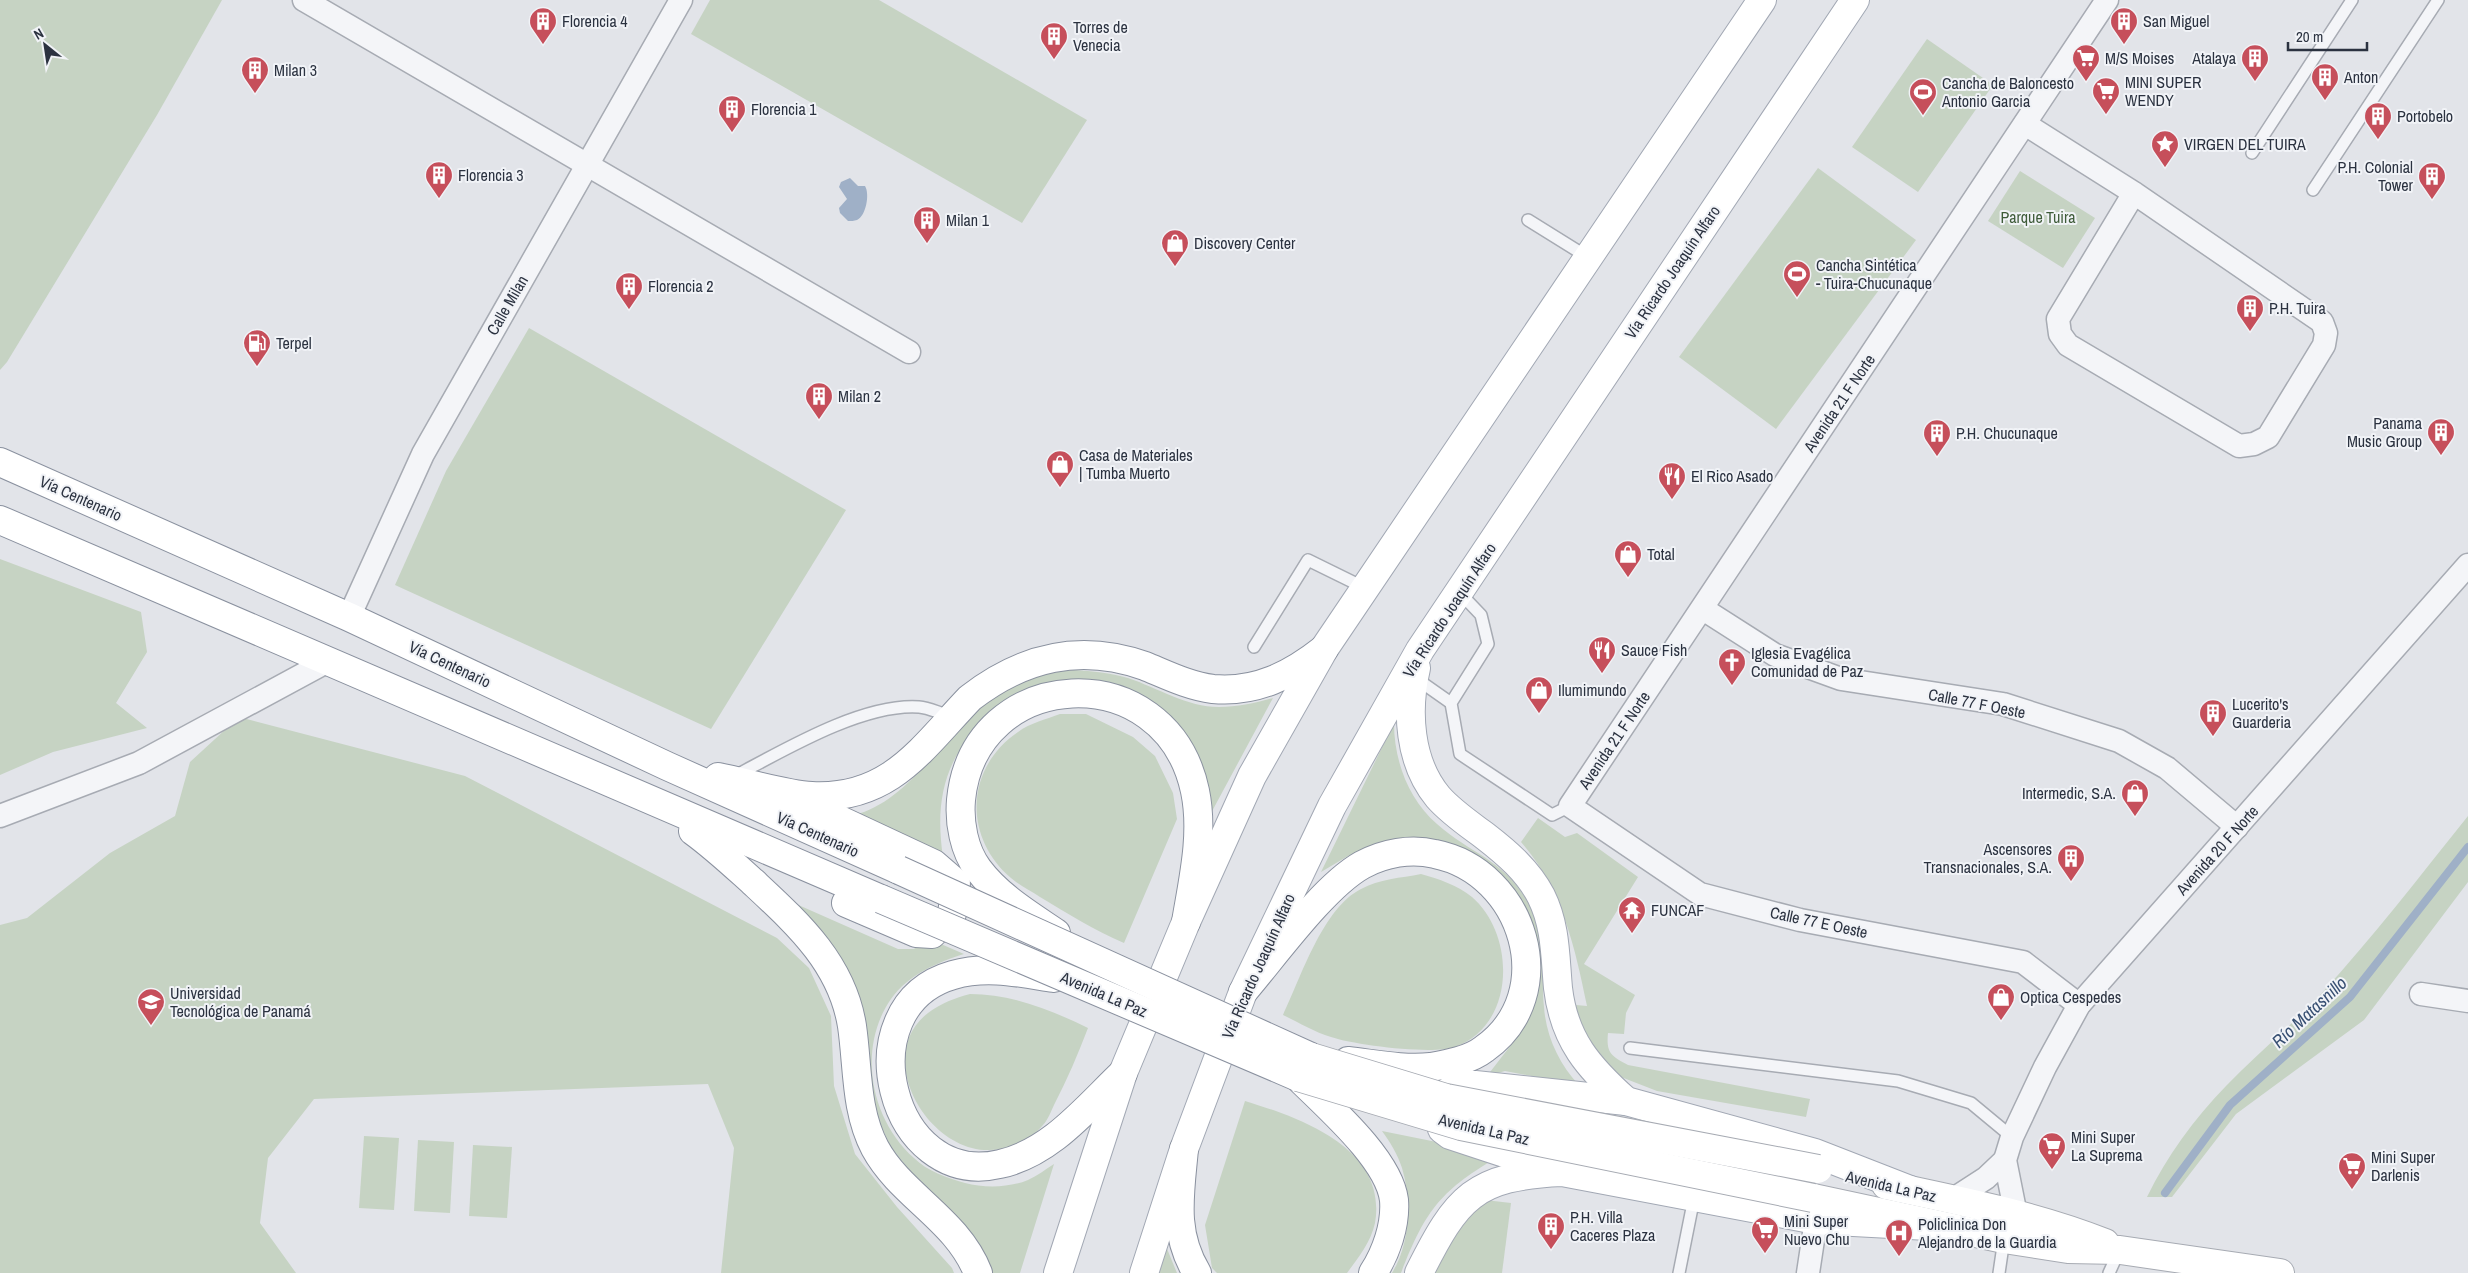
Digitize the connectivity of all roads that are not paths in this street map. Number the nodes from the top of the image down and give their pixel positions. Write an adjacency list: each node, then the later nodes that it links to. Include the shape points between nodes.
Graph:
1 (304, 0): 10 (street)
2 (681, 0): 10 (street, Calle Milan)
3 (1762, 0): 14 (main road)
4 (1855, 0): 20 (main road, Vía Ricardo Joaquín Alfaro)
5 (2107, 0): 8 (street, Avenida 21 F Norte)
6 (2352, 0): 9 (lane)
7 (2438, 0): 11 (lane)
8 (2025, 124): 12 (street); 21 (street, Avenida 21 F Norte)
9 (2252, 153)
10 (587, 165): 15 (street); 22 (street, Calle Milan, via 423,454)
11 (2313, 190)
12 (2134, 193): 12 (street, via 2322,322 2326,334 2324,345 2268,437 2254,444 2239,446 2068,345 2060,334 2058,319)
13 (1528, 220): 14 (lane)
14 (1589, 258): 19 (main road)
15 (909, 352)
16 (0, 462): 22 (main road, Vía Centenario)
17 (0, 520): 26 (main road)
18 (2468, 564): 36 (street, Avenida 20 F Norte)
19 (1365, 588): 23 (lane, via 1308,560); 24 (main road)
20 (1459, 592): 25 (main road, Vía Ricardo Joaquín Alfaro); 28 (lane, via 1481,615 1488,644)
21 (1703, 609): 34 (street, Avenida 21 F Norte); 36 (street, Calle 77 F Oeste, via 1774,655 1841,679 2003,704 2119,741 2167,768)
22 (349, 617): 30 (main road, Vía Centenario)
23 (1254, 647)
24 (1324, 649): 29 (main road, via 1289,674 1234,689 1198,686 1143,666 1096,655 1037,660 998,678); 39 (main road, via 1252,776)
25 (1420, 650): 27 (main road); 42 (main road, Vía Ricardo Joaquín Alfaro, via 1332,806)
26 (328, 661): 33 (main road); 35 (street, via 138,763)
27 (1414, 678): 28 (lane); 49 (main road, via 1412,737 1420,768 1428,783 1450,808 1517,863 1540,894 1554,932 1558,989 1568,1031 1589,1065)
28 (1451, 703): 34 (lane, via 1460,754 1552,815)
29 (952, 716): 31 (lane, via 920,708 879,711 818,733); 32 (main road, via 898,772 870,788 830,796 810,796)
30 (667, 766): 31 (main road); 38 (main road, Vía Centenario)
31 (729, 779): 32 (main road)
32 (771, 788): 37 (main road, via 934,864 956,883 952,914 932,934 916,933)
33 (648, 800): 37 (main road); 41 (main road, Avenida La Paz, bridge)
34 (1570, 806): 45 (street, Calle 77 E Oeste, via 1700,894 1800,920 2023,962)
35 (0, 816)
36 (2237, 827): 45 (street, Avenida 20 F Norte)
37 (722, 852): 61 (main road, via 797,922 835,974 848,1008 862,1114 875,1148 895,1176 935,1212 963,1245)
38 (899, 870): 40 (main road, Avenida La Paz, bridge)
39 (1186, 922): 40 (main road, bridge, via 1198,838 1196,792 1178,745 1168,732 1139,709 1118,699 1079,692 1037,700 1018,709 988,734 975,753 966,772 962,792 962,829 977,868 1010,901); 48 (main road)
40 (1090, 957): 47 (main road, Avenida La Paz, bridge)
41 (1076, 982): 47 (main road, Avenida La Paz, bridge); 48 (main road, bridge, via 988,970 948,977 917,995 894,1033 890,1066 895,1096 910,1126 942,1157 970,1165 1000,1164 1033,1152 1050,1140)
42 (1243, 992): 47 (main road, bridge, via 1322,900 1349,874 1379,858 1394,853 1428,852 1456,859 1479,872 1500,892 1521,931 1526,971 1516,1012 1503,1032 1483,1050 1469,1057 1412,1068); 51 (main road, Vía Ricardo Joaquín Alfaro)
43 (2421, 994): 44 (street)
44 (2468, 1001)
45 (2079, 1005): 50 (street, Avenida 20 F Norte)
46 (1630, 1048): 50 (lane, via 1898,1080 1971,1103)
47 (1305, 1067): 54 (main road, Avenida La Paz, bridge); 57 (main road, Avenida La Paz, bridge, via 1461,1126); 65 (main road, via 1381,1169 1390,1186 1394,1200 1390,1230 1386,1249)
48 (1123, 1073): 62 (main road)
49 (1626, 1101): 53 (main road, via 1475,1085 1457,1085 1448,1092 1439,1119 1442,1128 1450,1135); 54 (main road, via 1815,1154)
50 (2012, 1137): 52 (street, Avenida 20 F Norte)
51 (1184, 1149): 63 (main road, Vía Ricardo Joaquín Alfaro); 64 (main road, via 1178,1217 1182,1240)
52 (2006, 1160): 56 (street, via 1986,1178); 58 (street, Avenida 20 F Norte)
53 (1562, 1172): 55 (main road); 66 (main road, via 1503,1179 1468,1196 1440,1231)
54 (1910, 1190): 56 (main road, Avenida La Paz)
55 (1694, 1198): 57 (main road); 67 (lane)
56 (1952, 1200): 58 (main road, Avenida La Paz)
57 (1815, 1209): 59 (main road, Avenida La Paz, via 1948,1227); 68 (street)
58 (2016, 1215): 60 (main road, Avenida La Paz, via 2074,1231)
59 (2004, 1239): 60 (main road, Avenida La Paz, via 2068,1249); 69 (lane)
60 (2114, 1261): 70 (main road, Avenida La Paz)
61 (978, 1273)
62 (1058, 1273)
63 (1144, 1273)
64 (1197, 1273)
65 (1373, 1273)
66 (1419, 1273)
67 (1679, 1273)
68 (1808, 1273)
69 (1999, 1273)
70 (2280, 1273)

